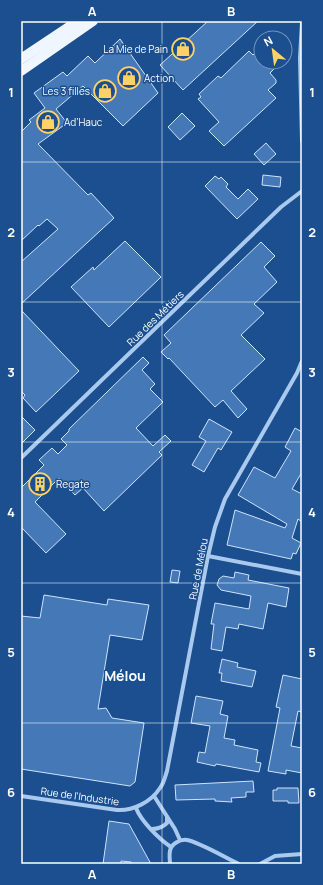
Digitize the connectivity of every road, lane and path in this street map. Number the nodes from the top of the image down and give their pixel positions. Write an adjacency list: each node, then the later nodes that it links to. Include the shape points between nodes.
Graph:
1 (78, 21): 4 (main road)
2 (93, 21): 5 (main road)
3 (302, 22): 6 (street)
4 (21, 59)
5 (21, 71)
6 (302, 141)
7 (302, 191): 9 (street, Rue des Métiers, via 281,207)
8 (302, 361): 10 (street, Rue de Mélou, via 226,499 215,527)
9 (21, 458)
10 (208, 556): 11 (street); 13 (street, Rue de Mélou, via 167,771 160,789)
11 (302, 574)
12 (21, 796): 14 (street, Rue de l'Industrie, via 117,810 127,811)
13 (154, 796): 14 (street, Rue de l'Industrie); 15 (street)
14 (136, 808): 16 (street)
15 (167, 817): 16 (street, via 167,824 163,827); 17 (street)
16 (151, 829): 18 (street)
17 (180, 840): 18 (street); 21 (street, via 200,845)
18 (171, 847): 20 (street)
19 (302, 854): 22 (street, via 275,856)
20 (170, 864)
21 (238, 864)
22 (260, 864)

